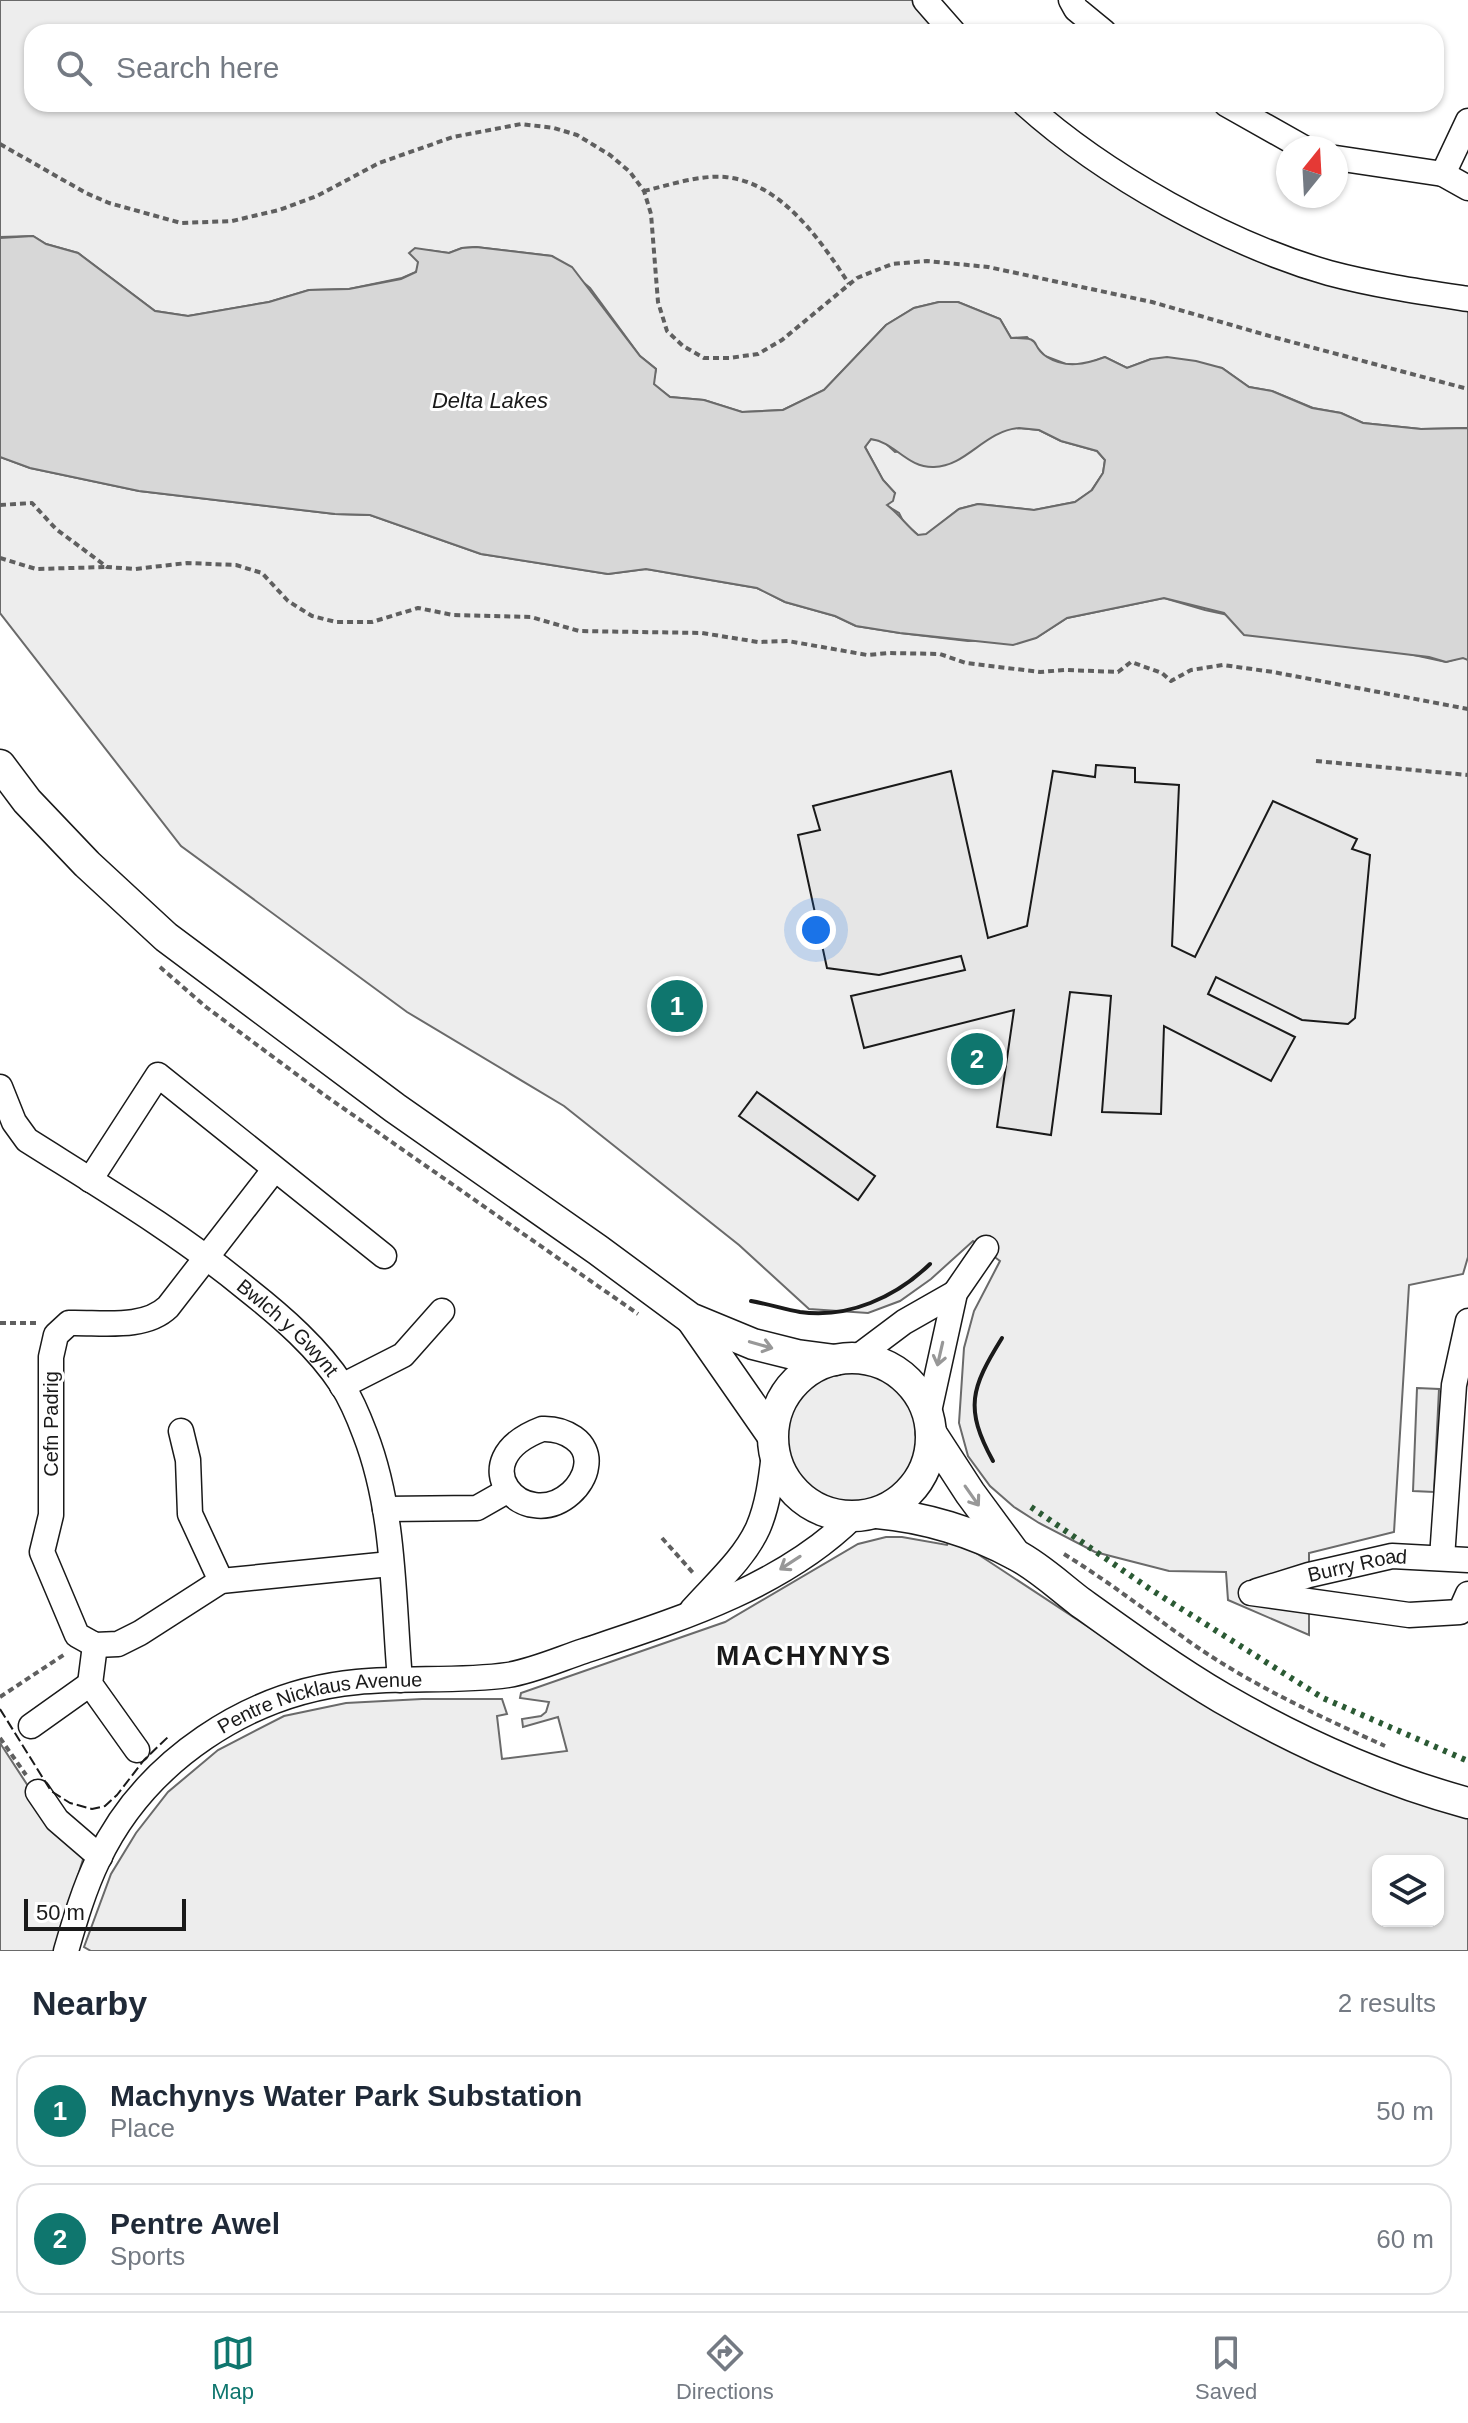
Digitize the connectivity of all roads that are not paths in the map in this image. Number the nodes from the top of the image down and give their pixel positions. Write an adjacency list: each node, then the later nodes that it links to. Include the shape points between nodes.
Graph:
1 (925, 0): 3 (street)
2 (1071, 0): 4 (street)
3 (946, 24)
4 (1094, 24)
5 (1035, 112): 12 (street, via 1085,152 1213,228 1330,273)
6 (1240, 112): 8 (street)
7 (1468, 121): 10 (street)
8 (1283, 136)
9 (1348, 160): 10 (street)
10 (1443, 174): 11 (street)
11 (1468, 188)
12 (1468, 299)
13 (0, 765): 22 (main road, via 87,864 166,937)
14 (0, 1087): 16 (street, Bwlch y Gwynt, via 27,1140)
15 (274, 1170): 16 (street, via 158,1075); 18 (street, Cefn Padrig); 19 (street)
16 (90, 1180): 18 (street, Bwlch y Gwynt)
17 (986, 1248): 20 (street)
18 (207, 1256): 25 (street, Bwlch y Gwynt, via 307,1342); 39 (street, Cefn Padrig, via 159,1315 146,1321 69,1323 56,1335 51,1357 51,1515 42,1552 77,1635)
19 (384, 1256)
20 (955, 1293): 24 (street); 26 (street, one-way to 26)
21 (442, 1311): 25 (street, via 403,1355)
22 (690, 1318): 24 (main road, one-way to 24, via 753,1344); 28 (main road)
23 (1468, 1321): 33 (street, via 1454,1385)
24 (846, 1359): 26 (main road, via 878,1362 897,1372 916,1391); 28 (main road, via 814,1367 796,1380 775,1415)
25 (342, 1386): 30 (street, Bwlch y Gwynt, via 365,1434)
26 (930, 1424): 31 (main road, via 930,1451 916,1484 899,1501); 32 (main road, one-way to 32, via 970,1493)
27 (181, 1431): 36 (street, via 190,1514)
28 (773, 1445): 31 (main road, via 781,1473 806,1503 828,1513); 38 (street, Pentre Nicklaus Avenue, via 770,1491 758,1528)
29 (507, 1491): 30 (street, via 477,1508)
30 (385, 1509): 35 (street, Bwlch y Gwynt)
31 (865, 1515): 32 (main road, via 910,1515); 38 (street, Pentre Nicklaus Avenue, one-way to 38, via 749,1590)
32 (1017, 1555): 45 (main road, via 1221,1698 1327,1752)
33 (1442, 1558): 34 (street, Burry Road); 37 (street, Burry Road, via 1392,1556 1251,1593 1409,1615 1460,1612)
34 (1468, 1560)
35 (390, 1564): 36 (street); 40 (street, Bwlch y Gwynt)
36 (221, 1581): 39 (street, via 118,1644)
37 (1468, 1594)
38 (690, 1612): 40 (street, Pentre Nicklaus Avenue, via 511,1686)
39 (91, 1642): 41 (street)
40 (400, 1680): 46 (street, Pentre Nicklaus Avenue, via 300,1692 235,1718 156,1778)
41 (90, 1684): 42 (street); 43 (street)
42 (31, 1726)
43 (137, 1750)
44 (38, 1792): 46 (street, via 57,1820)
45 (1468, 1803)
46 (100, 1857): 47 (street, Pentre Nicklaus Avenue)
47 (66, 1951)

